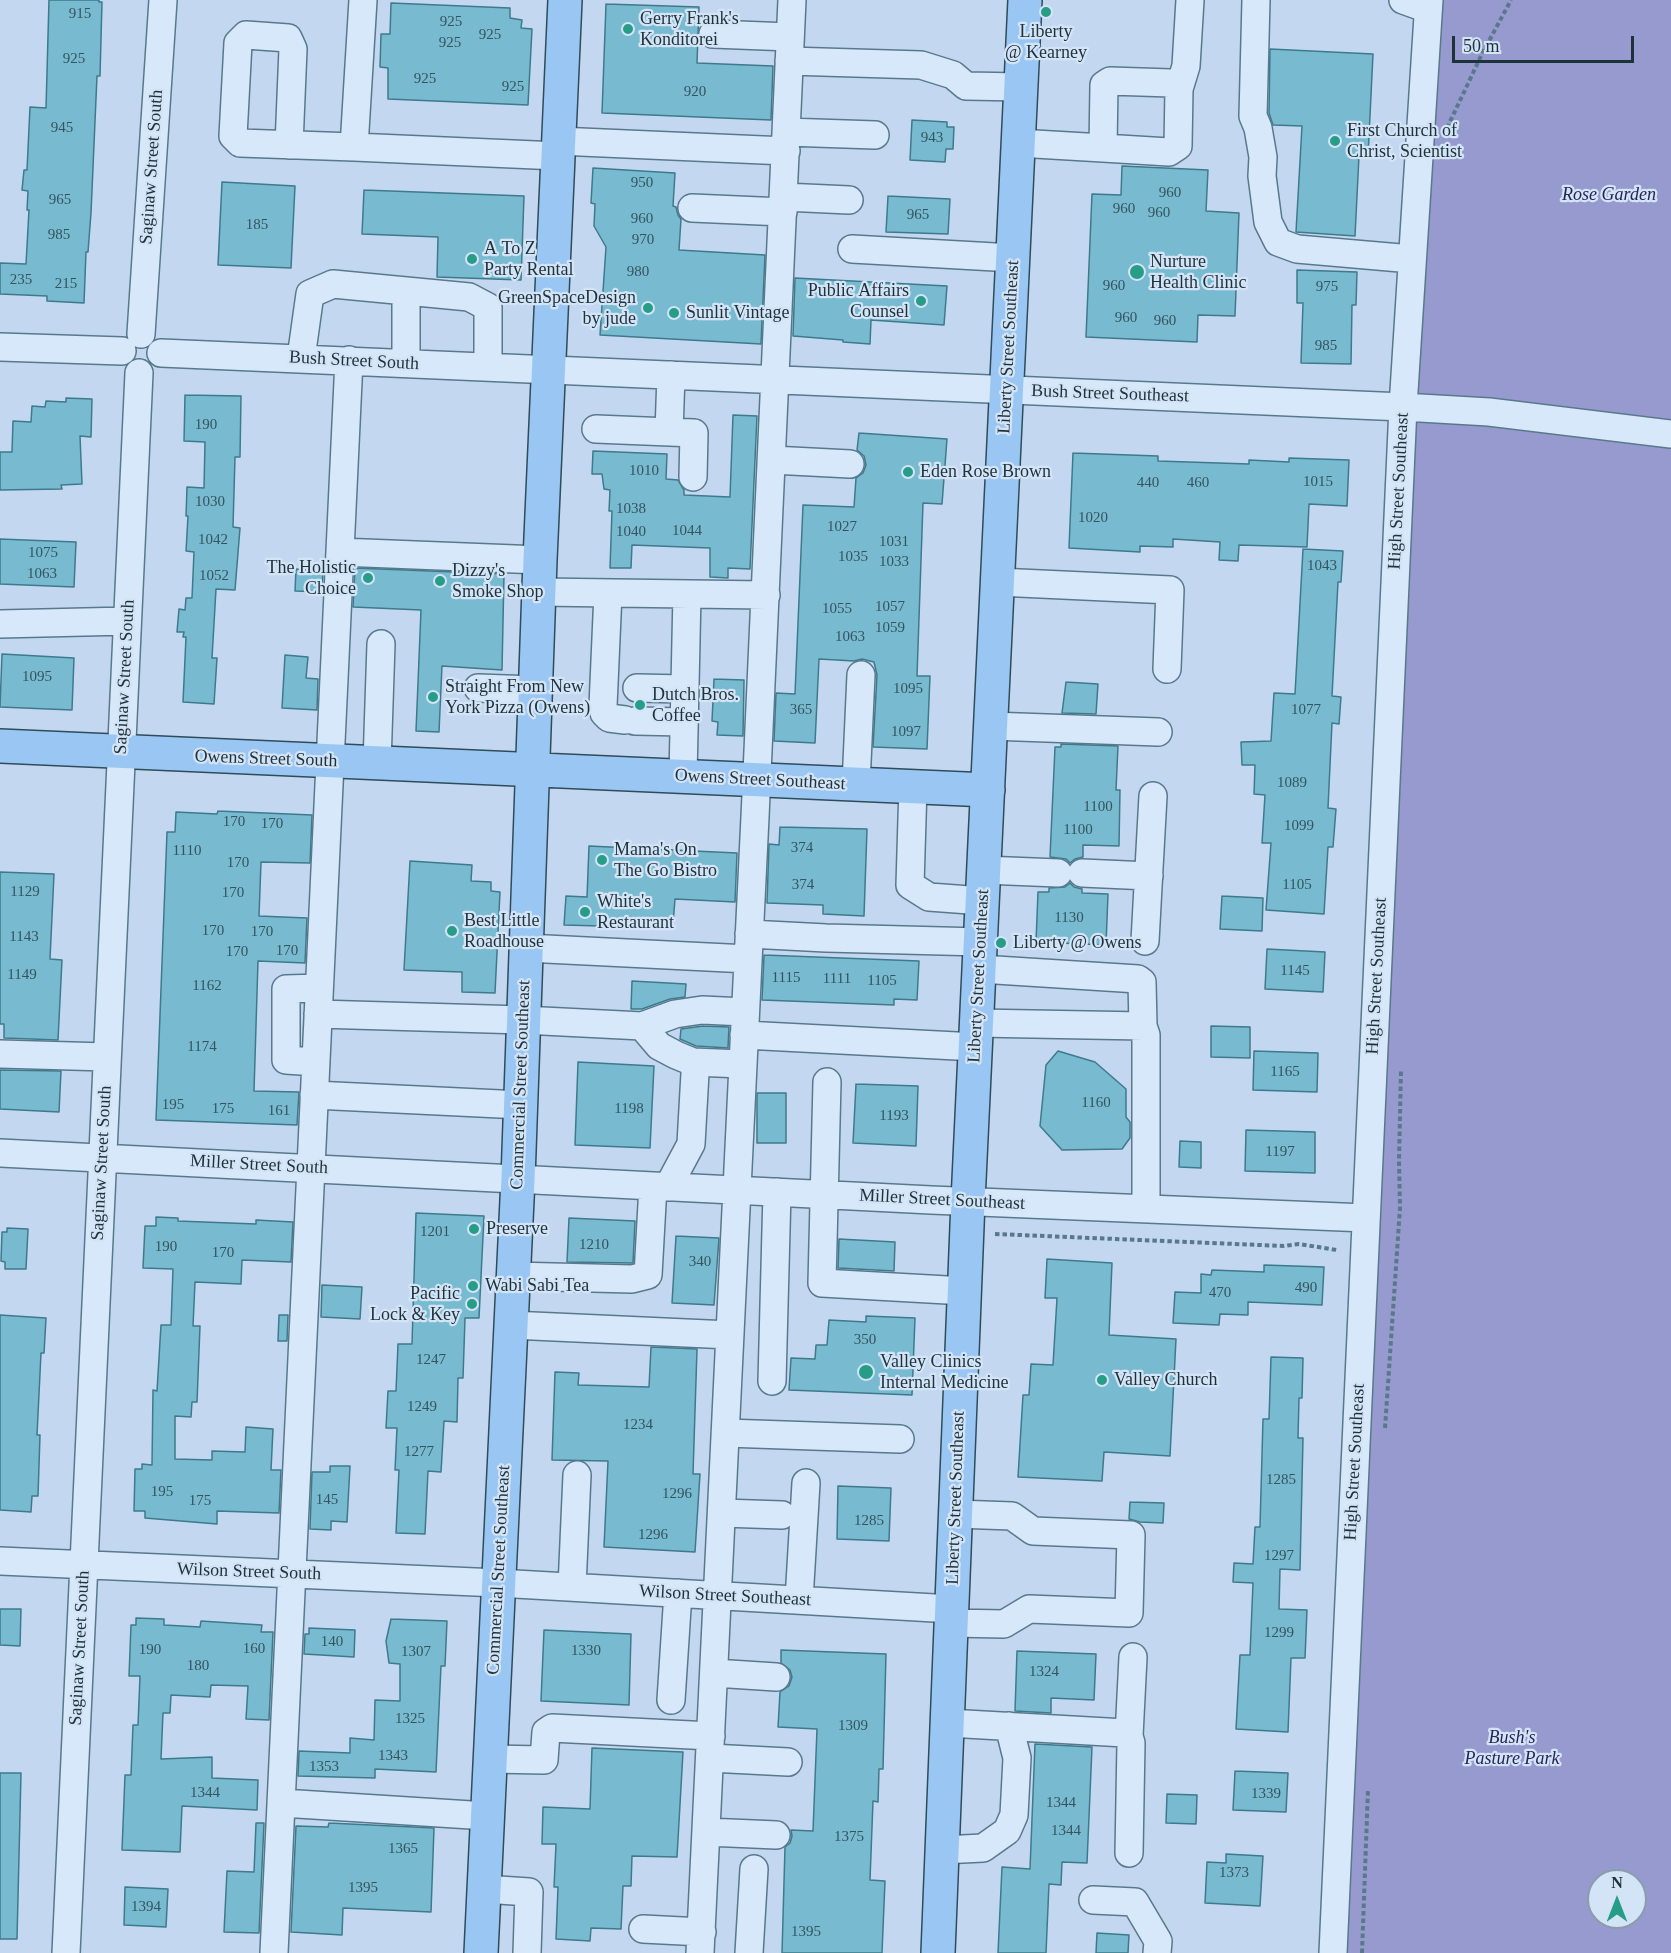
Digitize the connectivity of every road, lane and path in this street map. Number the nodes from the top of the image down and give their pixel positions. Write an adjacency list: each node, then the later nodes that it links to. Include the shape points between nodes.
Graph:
1 (163, 0): 29 (street, Saginaw Street South)
2 (363, 0): 19 (street)
3 (565, 0): 21 (main road, Commercial Street Southeast)
4 (792, 0): 11 (street)
5 (1025, 0): 12 (main road, Liberty Street Southeast)
6 (1190, 0): 13 (street, via 1186,66)
7 (1256, 0): 27 (street, via 1253,116 1263,157 1268,222 1278,242 1297,249)
8 (1511, 0): 14 (path)
9 (1420, 3): 27 (street, High Street Southeast)
10 (713, 34): 11 (street)
11 (790, 49): 12 (street, via 921,65 953,75 966,86); 16 (street)
12 (1021, 87): 17 (main road, Liberty Street Southeast)
13 (1179, 89): 20 (street, via 1178,146 1169,152); 20 (street, via 1172,82 1110,81 1104,85)
14 (1446, 130)
15 (875, 135): 16 (street)
16 (786, 142): 21 (street); 23 (street)
17 (1018, 143): 20 (street); 26 (main road, Liberty Street Southeast)
18 (289, 145): 19 (street)
19 (354, 147): 21 (street)
20 (1103, 148)
21 (558, 149): 36 (main road, Commercial Street Southeast)
22 (849, 200): 23 (street)
23 (783, 205): 24 (street); 39 (street)
24 (692, 208)
25 (852, 249): 26 (street)
26 (1013, 258): 40 (main road, Liberty Street Southeast)
27 (1412, 259): 41 (street, High Street Southeast)
28 (406, 292): 32 (street, via 333,284 310,294); 34 (street); 35 (street, via 469,297 488,307)
29 (132, 343): 30 (street); 31 (street, via 147,335 157,342); 37 (street, via 124,363)
30 (0, 347)
31 (161, 353): 32 (street, Bush Street South); 37 (street, via 152,369)
32 (301, 358): 33 (street, Bush Street South)
33 (350, 360): 34 (street, Bush Street South); 48 (street)
34 (406, 363): 35 (street, Bush Street South)
35 (488, 367): 36 (street, Bush Street South)
36 (548, 370): 38 (street, Bush Street Southeast); 49 (main road, Commercial Street Southeast)
37 (140, 373): 55 (street, Saginaw Street South)
38 (671, 375): 39 (street, Bush Street Southeast); 43 (street)
39 (776, 380): 40 (street, Bush Street Southeast); 45 (street)
40 (1007, 390): 41 (street, Bush Street Southeast); 50 (main road, Liberty Street Southeast)
41 (1403, 407): 44 (street, Bush Street Southeast, via 1489,412); 108 (street, High Street Southeast)
42 (596, 429): 43 (street)
43 (669, 432): 47 (street, via 694,434)
44 (1671, 434)
45 (772, 460): 46 (street); 54 (street)
46 (850, 464)
47 (693, 477)
48 (340, 552): 49 (street); 69 (street)
49 (540, 560): 51 (main road, Commercial Street Southeast)
50 (998, 582): 58 (street, via 1170,590); 65 (main road, Liberty Street Southeast)
51 (539, 592): 52 (street); 63 (main road, Commercial Street Southeast)
52 (608, 593): 53 (street); 61 (street)
53 (687, 594): 54 (street); 62 (street)
54 (766, 595): 73 (street)
55 (127, 621): 56 (street); 68 (street, Saginaw Street South)
56 (0, 624)
57 (381, 644): 70 (street)
58 (1167, 669)
59 (861, 675): 74 (street)
60 (478, 688): 63 (street)
61 (623, 688): 62 (street); 64 (street, via 604,713 609,718)
62 (685, 689): 64 (street)
63 (535, 690): 71 (main road, Commercial Street Southeast)
64 (684, 722): 72 (street)
65 (991, 726): 66 (street); 76 (main road, Liberty Street Southeast)
66 (1158, 732)
67 (0, 746): 68 (main road, Owens Street South)
68 (121, 753): 69 (main road, Owens Street South); 91 (street, Saginaw Street South)
69 (330, 761): 70 (main road, Owens Street South); 84 (street)
70 (377, 763): 71 (main road, Owens Street South)
71 (532, 770): 72 (main road, Owens Street Southeast); 82 (main road, Commercial Street Southeast)
72 (683, 776): 73 (main road, Owens Street Southeast)
73 (757, 780): 74 (main road, Owens Street Southeast); 81 (street)
74 (856, 784): 75 (main road, Owens Street Southeast)
75 (913, 786): 76 (main road, Owens Street Southeast); 79 (street, via 910,885 929,897)
76 (988, 790): 79 (main road, Liberty Street Southeast)
77 (1153, 796): 78 (street)
78 (1149, 876): 79 (street, via 1070,873); 80 (street)
79 (984, 885): 83 (main road, Liberty Street Southeast)
80 (1145, 942)
81 (749, 946): 82 (street); 83 (street, via 826,938); 86 (street)
82 (526, 948): 85 (main road, Commercial Street Southeast)
83 (980, 955): 88 (street, via 1138,979 1142,982); 89 (main road, Liberty Street Southeast)
84 (319, 1001): 85 (street); 92 (street); 92 (street, via 286,989 286,1060)
85 (524, 1020): 87 (street); 97 (main road, Commercial Street Southeast)
86 (745, 1023): 87 (street, via 702,1010 675,1014); 89 (street); 93 (street)
87 (642, 1026): 93 (street, via 659,1046 693,1062)
88 (1143, 1026): 89 (street); 107 (street)
89 (976, 1035): 106 (main road, Liberty Street Southeast)
90 (0, 1054): 91 (street)
91 (107, 1057): 99 (street, Saginaw Street South)
92 (316, 1062): 96 (street)
93 (742, 1064): 103 (street)
94 (695, 1073): 102 (street, via 691,1144)
95 (827, 1082): 105 (street)
96 (314, 1095): 97 (street); 100 (street)
97 (521, 1106): 101 (main road, Commercial Street Southeast)
98 (0, 1153): 99 (street, Miller Street South)
99 (102, 1157): 100 (street, Miller Street South); 124 (street, Saginaw Street South)
100 (311, 1168): 101 (street, Miller Street South); 125 (street)
101 (518, 1179): 102 (street, Miller Street Southeast); 111 (main road, Commercial Street Southeast)
102 (660, 1186): 103 (street, Miller Street Southeast); 111 (street, via 648,1275 632,1280)
103 (736, 1190): 104 (street, Miller Street Southeast); 114 (street)
104 (777, 1192): 105 (street, Miller Street Southeast); 115 (street)
105 (823, 1194): 106 (street, Miller Street Southeast); 112 (street, via 822,1283)
106 (968, 1201): 107 (street, Miller Street Southeast); 112 (main road, Liberty Street Southeast)
107 (1146, 1209): 108 (street, Miller Street Southeast)
108 (1366, 1218): 160 (street, High Street Southeast)
109 (995, 1234): 110 (path, via 1299,1244)
110 (1337, 1250)
111 (513, 1276): 113 (main road, Commercial Street Southeast)
112 (964, 1291): 121 (main road, Liberty Street Southeast)
113 (511, 1325): 114 (street); 126 (main road, Commercial Street Southeast)
114 (730, 1335): 116 (street)
115 (772, 1381)
116 (726, 1433): 117 (street); 120 (street)
117 (900, 1439)
118 (577, 1475): 127 (street)
119 (806, 1483): 130 (street)
120 (722, 1513): 122 (street); 129 (street)
121 (956, 1514): 131 (main road, Liberty Street Southeast); 131 (street, Wilson Street Southeast, via 1012,1516 1034,1531 1131,1534 1130,1580 1128,1613 1029,1609 1004,1624)
122 (782, 1515)
123 (0, 1561): 124 (street, Wilson Street South)
124 (84, 1565): 125 (street, Wilson Street South); 153 (street, Saginaw Street South)
125 (291, 1574): 126 (street, Wilson Street South); 142 (street)
126 (498, 1583): 127 (street, Wilson Street Southeast); 140 (main road, Commercial Street Southeast)
127 (572, 1587): 128 (street, Wilson Street Southeast)
128 (678, 1593): 129 (street, Wilson Street Southeast); 135 (street)
129 (718, 1595): 130 (street, Wilson Street Southeast); 133 (street)
130 (799, 1600): 131 (street, Wilson Street Southeast)
131 (952, 1616): 136 (main road, Liberty Street Southeast)
132 (1133, 1657): 138 (street)
133 (714, 1674): 134 (street); 139 (street)
134 (777, 1677)
135 (671, 1701)
136 (948, 1724): 137 (street); 146 (main road, Liberty Street Southeast)
137 (1009, 1726): 138 (street); 146 (street, via 1017,1758 1014,1815 1007,1832 982,1848)
138 (1129, 1736): 147 (street)
139 (711, 1747): 140 (street, via 552,1728 546,1732 544,1760); 141 (street); 144 (street)
140 (490, 1758): 143 (main road, Commercial Street Southeast)
141 (788, 1762)
142 (282, 1803): 143 (street); 154 (street)
143 (488, 1816): 149 (main road, Commercial Street Southeast)
144 (707, 1832): 145 (street); 152 (street)
145 (777, 1835)
146 (942, 1850): 158 (main road, Liberty Street Southeast)
147 (1129, 1853)
148 (754, 1869): 157 (street)
149 (484, 1889): 155 (main road, Commercial Street Southeast); 156 (street, via 529,1892)
150 (1093, 1899): 159 (street, via 1135,1902 1158,1941)
151 (643, 1929): 152 (street)
152 (701, 1942)
153 (66, 1953)
154 (274, 1953)
155 (481, 1953)
156 (527, 1953)
157 (749, 1953)
158 (938, 1953)
159 (1157, 1953)
160 (1332, 1953)

